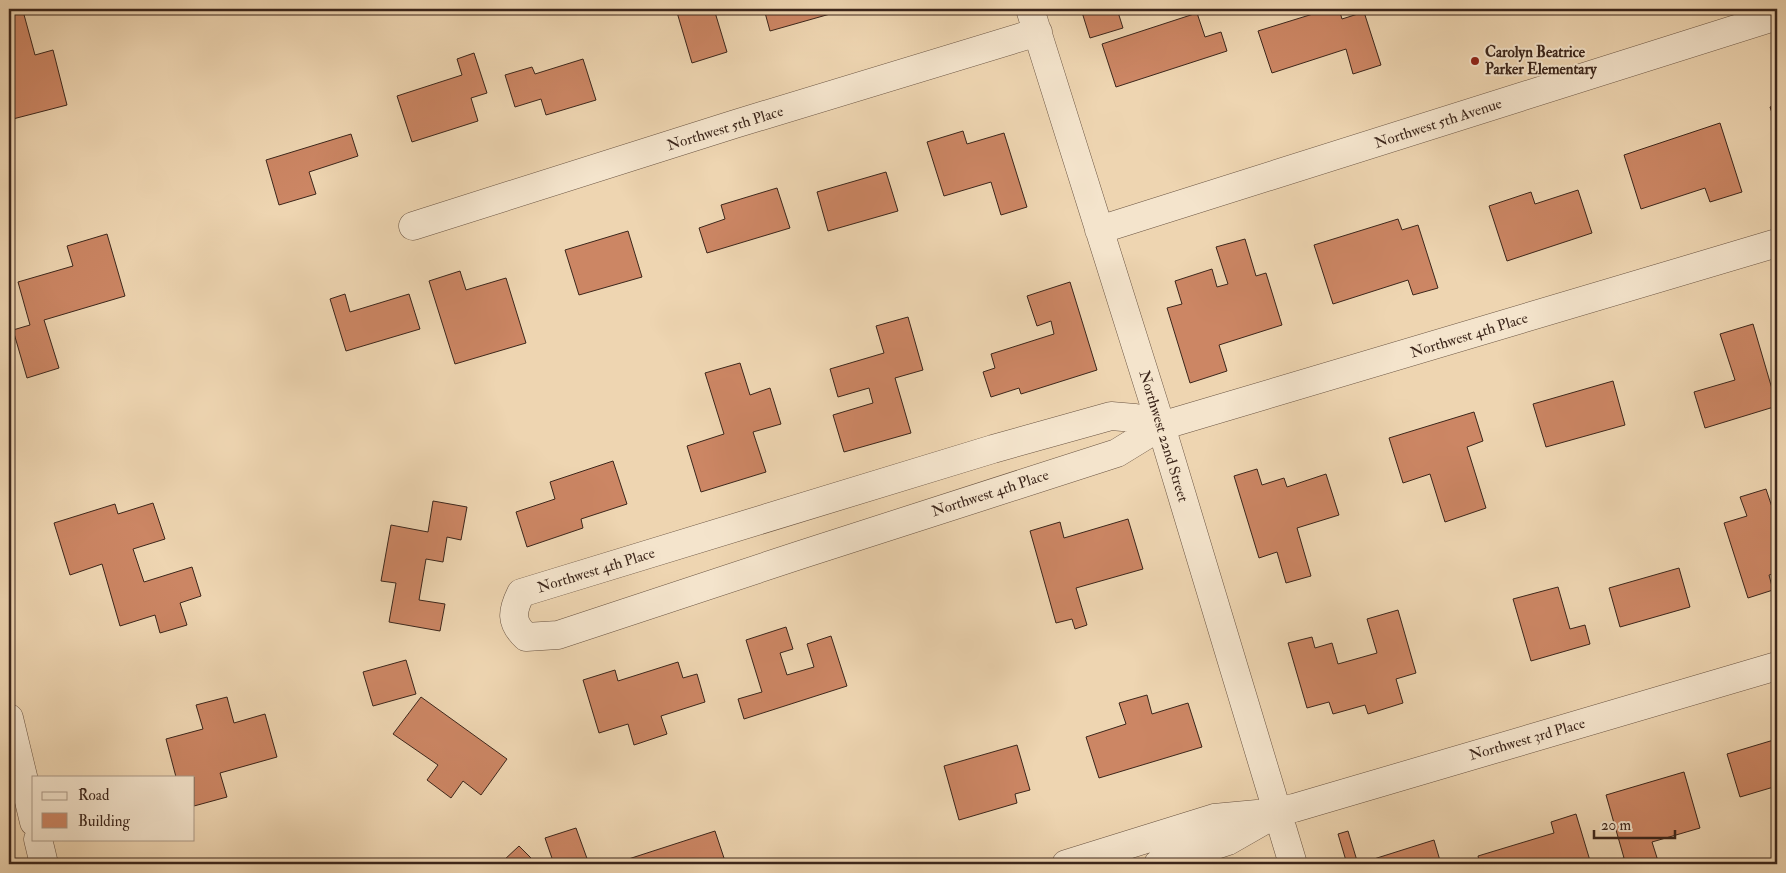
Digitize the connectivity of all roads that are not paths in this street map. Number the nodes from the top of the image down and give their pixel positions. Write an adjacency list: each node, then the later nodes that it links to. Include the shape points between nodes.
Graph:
1 (1777, 16): 4 (street, Northwest 5th Avenue)
2 (1034, 21): 3 (street, Northwest 5th Place, via 726,127); 4 (street, Northwest 22nd Street)
3 (413, 226)
4 (1099, 230): 6 (street, Northwest 22nd Street)
5 (1777, 244): 6 (street, Northwest 4th Place)
6 (1161, 426): 6 (street, Northwest 4th Place, via 1135,418 1111,416 993,450 522,593 514,607 514,619 526,637 558,635 1116,453); 9 (street, Northwest 22nd Street)
7 (1777, 666): 9 (street, Northwest 3rd Place)
8 (9, 718): 10 (street)
9 (1277, 812): 13 (street, Northwest 3rd Place, via 1214,818); 14 (street, Northwest 3rd Place, via 1228,841); 15 (street, Northwest 22nd Street)
10 (32, 814)
11 (38, 840): 12 (street)
12 (44, 864)
13 (1066, 864)
14 (1158, 864)
15 (1293, 864)

